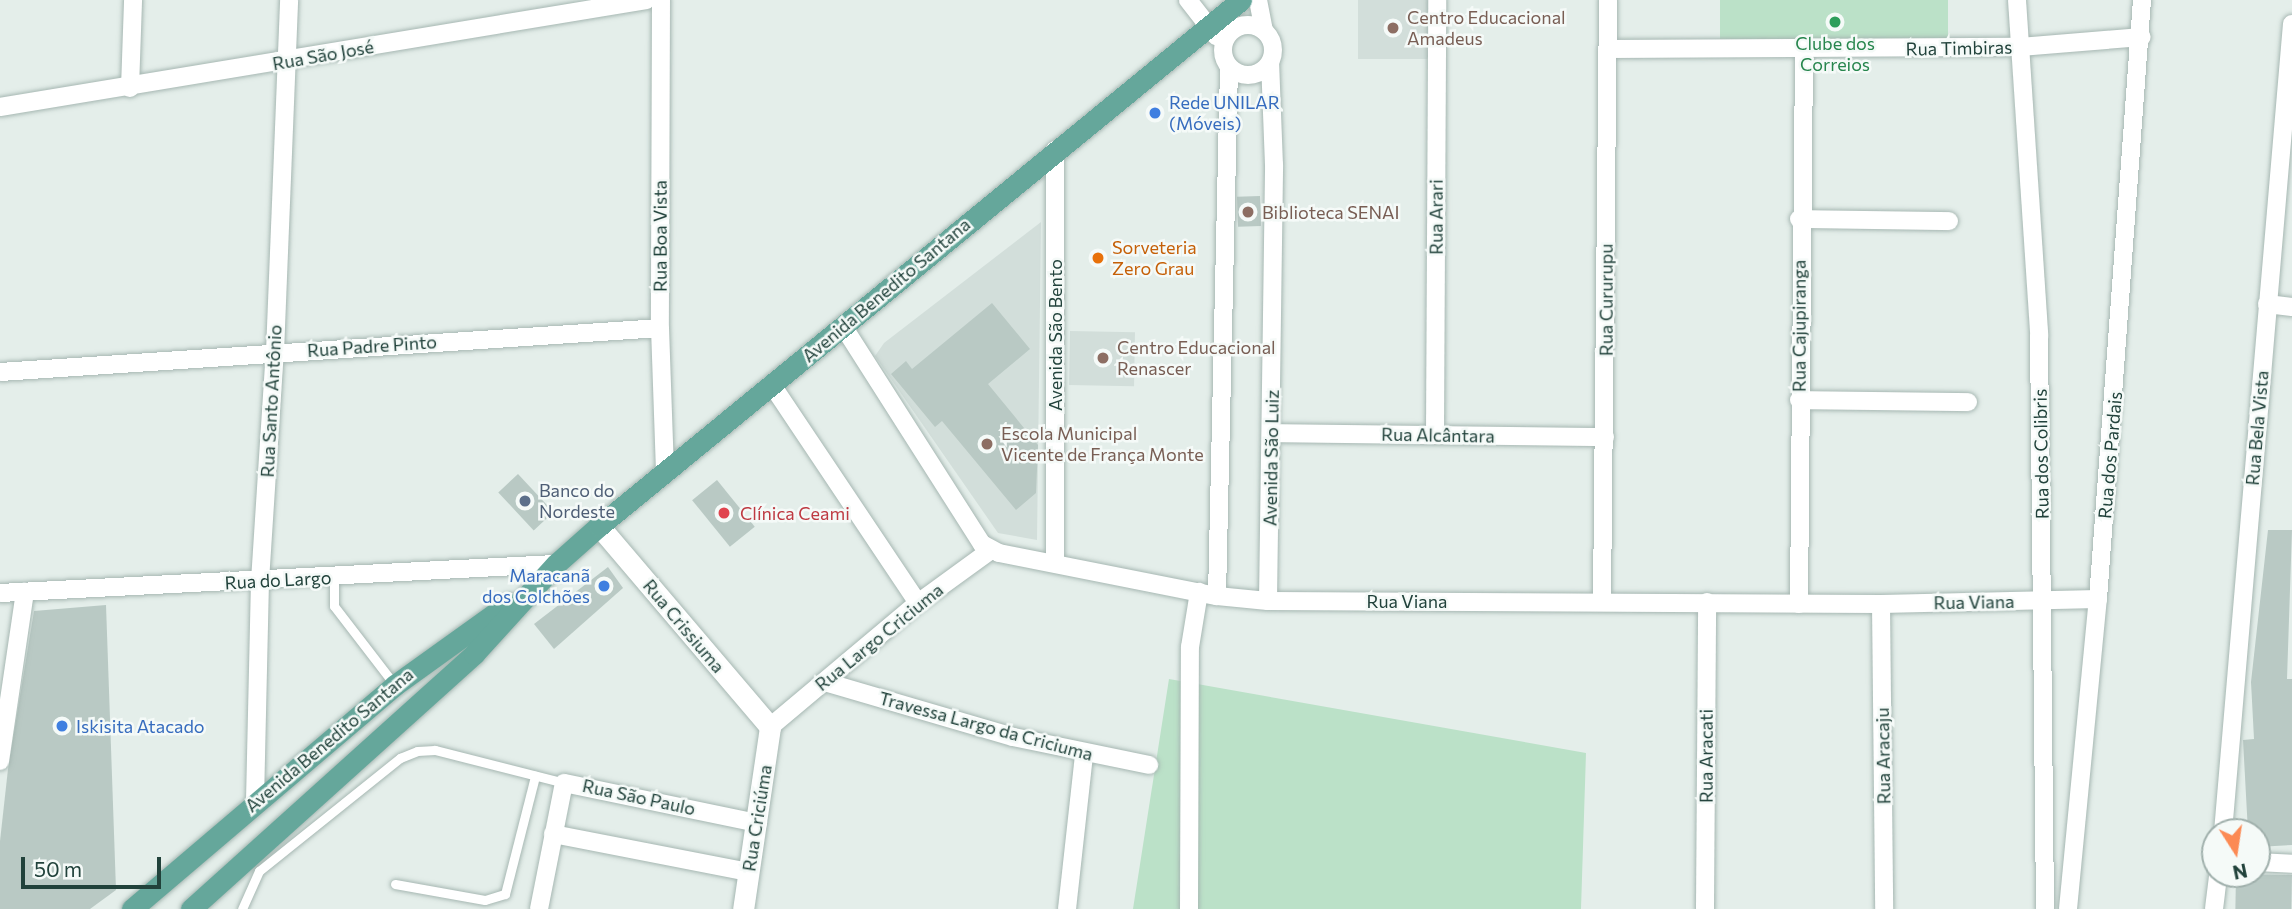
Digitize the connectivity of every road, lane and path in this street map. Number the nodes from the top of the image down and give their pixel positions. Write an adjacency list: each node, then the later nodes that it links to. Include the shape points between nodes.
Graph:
1 (133, 0): 23 (street)
2 (289, 0): 20 (street, Rua Santo Antônio)
3 (646, 0): 20 (street, Rua São José)
4 (661, 0): 31 (street, Rua Boa Vista)
5 (1188, 0): 13 (street)
6 (1241, 0): 13 (main road, Avenida Benedito Santana)
7 (1258, 0): 14 (street)
8 (1437, 0): 38 (street, Rua Arari)
9 (1608, 0): 18 (street, Rua Cururupu)
10 (2017, 0): 17 (street, Rua dos Colibris)
11 (2142, 0): 15 (street, Rua dos Pardais)
12 (2292, 24): 28 (street, Rua Bela Vista)
13 (1208, 26): 16 (street); 25 (main road, Avenida Benedito Santana)
14 (1264, 30): 16 (street, via 1244,26 1234,30); 21 (street, via 1273,49)
15 (2142, 37): 17 (street, Rua Timbiras); 51 (street, Rua dos Pardais)
16 (1223, 46): 22 (street)
17 (2020, 47): 19 (street, Rua Timbiras); 54 (street, Rua dos Colibris, via 2039,335)
18 (1608, 49): 19 (street, Rua Timbiras); 39 (street, Rua Cururupu)
19 (1804, 49): 26 (street, Rua Cajupiranga)
20 (285, 61): 23 (street, Rua São José); 32 (street, Rua Santo Antônio)
21 (1270, 63): 22 (street, via 1251,75); 37 (street, Avenida São Luiz, via 1274,165)
22 (1229, 69): 50 (street)
23 (130, 88): 24 (street, Rua São José)
24 (0, 107)
25 (1055, 150): 30 (main road, Avenida Benedito Santana); 43 (street, Avenida São Bento)
26 (1799, 219): 27 (street); 35 (street, Rua Cajupiranga)
27 (1949, 221)
28 (2267, 304): 29 (street); 68 (street, Rua Bela Vista)
29 (2292, 307)
30 (844, 326): 34 (main road, Avenida Benedito Santana); 42 (street)
31 (660, 328): 32 (street, Rua Padre Pinto); 40 (street, Rua Boa Vista)
32 (275, 352): 33 (street, Rua Padre Pinto); 46 (street, Rua Santo Antônio)
33 (0, 372)
34 (772, 385): 40 (main road, Avenida Benedito Santana); 56 (street)
35 (1799, 400): 36 (street); 57 (street, Rua Cajupiranga)
36 (1968, 402)
37 (1271, 433): 38 (street, Rua Alcântara); 52 (street, Avenida São Luiz)
38 (1434, 434): 39 (street, Rua Alcântara)
39 (1605, 437): 53 (street, Rua Cururupu)
40 (665, 471): 41 (main road, Avenida Benedito Santana)
41 (599, 526): 44 (main road, Avenida Benedito Santana); 61 (street, Rua Crissiuma)
42 (991, 550): 43 (street, Rua Viana); 56 (street, Rua Largo Criciuma)
43 (1055, 562): 50 (street, Rua Viana)
44 (556, 564): 45 (street, Rua do Largo); 47 (main road, Avenida Benedito Santana)
45 (334, 577): 46 (street, Rua do Largo); 60 (lane, via 334,606)
46 (260, 581): 48 (street, Rua do Largo); 67 (street, Rua Santo Antônio)
47 (536, 584): 60 (main road, Avenida Benedito Santana); 77 (main road, Avenida Benedito Santana, via 474,654)
48 (25, 592): 49 (street, Rua do Largo); 63 (street)
49 (0, 593)
50 (1208, 594): 52 (street, Rua Viana); 82 (street, via 1190,647)
51 (2098, 598): 54 (street, Rua Viana); 86 (street, Rua dos Pardais)
52 (1268, 601): 53 (street, Rua Viana)
53 (1602, 601): 55 (street, Rua Viana)
54 (2044, 601): 58 (street, Rua Viana); 85 (street, Rua dos Colibris)
55 (1707, 602): 57 (street, Rua Viana); 83 (street, Rua Aracati)
56 (918, 603): 59 (street, Rua Largo Criciuma)
57 (1799, 604): 58 (street, Rua Viana)
58 (1881, 604): 84 (street, Rua Aracaju)
59 (825, 681): 61 (street, Rua Largo Criciuma); 62 (street, Travessa Largo da Criciuma)
60 (395, 685): 67 (main road, Avenida Benedito Santana)
61 (770, 727): 69 (street, Rua Criciúma)
62 (1084, 754): 64 (street, Travessa Largo da Criciuma); 81 (street)
63 (0, 761)
64 (1149, 765)
65 (535, 776): 66 (lane); 74 (lane, via 505,894 485,900); 78 (lane, via 435,750 400,758 258,872)
66 (564, 783): 69 (street, Rua São Paulo); 70 (street, Rua São Paulo)
67 (255, 801): 76 (main road, Avenida Benedito Santana)
68 (2223, 818)
69 (758, 823): 73 (street, Rua Criciúma)
70 (553, 834): 73 (street); 79 (street, Rua São Paulo)
71 (2271, 863): 72 (street)
72 (2292, 864)
73 (749, 872): 80 (street, Rua Criciúma)
74 (395, 884)
75 (2216, 888): 87 (street)
76 (132, 909)
77 (191, 909)
78 (242, 909)
79 (540, 909)
80 (743, 909)
81 (1068, 909)
82 (1189, 909)
83 (1705, 909)
84 (1884, 909)
85 (2045, 909)
86 (2068, 909)
87 (2214, 909)

